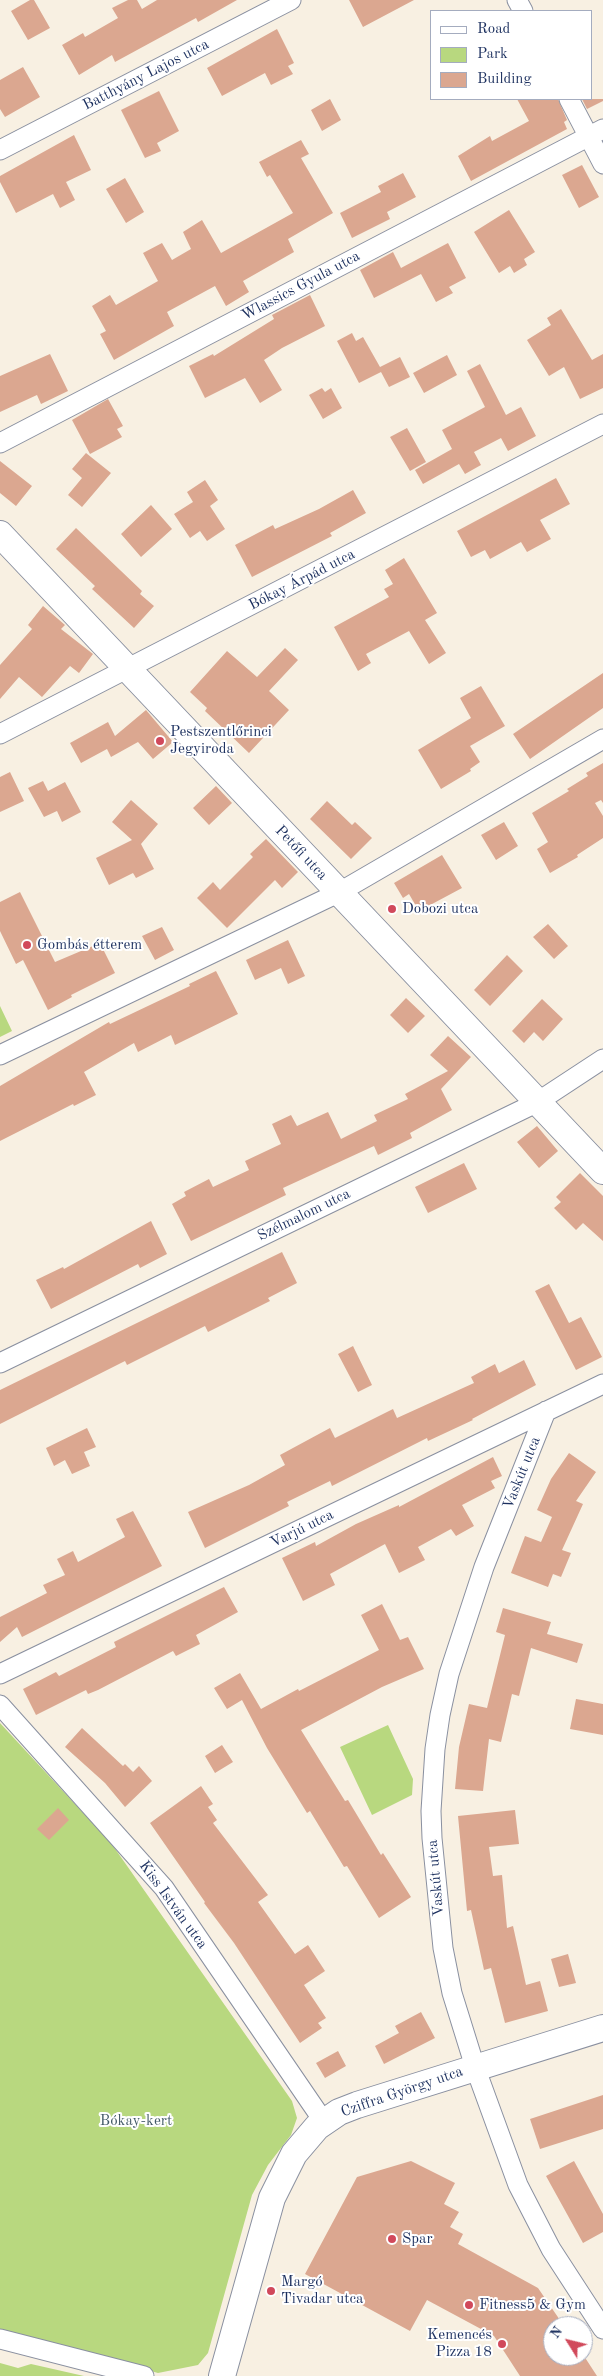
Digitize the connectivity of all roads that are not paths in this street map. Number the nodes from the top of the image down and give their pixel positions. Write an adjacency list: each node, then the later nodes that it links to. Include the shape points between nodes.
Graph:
1 (291, 0): 4 (street, Batthyány Lajos utca)
2 (570, 100): 3 (street)
3 (596, 132): 5 (street); 7 (street, Wlassics Gyula utca)
4 (0, 150)
5 (603, 164)
6 (603, 424): 9 (street, Bókay Árpád utca)
7 (0, 443)
8 (0, 534): 9 (main road, Petőfi utca)
9 (128, 670): 10 (street, Bókay Árpád utca); 12 (main road, Petőfi utca)
10 (0, 734)
11 (603, 739): 12 (street)
12 (338, 893): 13 (street); 15 (main road, Petőfi utca)
13 (0, 1055)
14 (603, 1059): 15 (street, Szélmalom utca)
15 (536, 1102): 16 (main road, Petőfi utca); 17 (street, Szélmalom utca)
16 (603, 1171)
17 (0, 1363)
18 (603, 1384): 19 (street, Varjú utca)
19 (546, 1411): 20 (street, Varjú utca); 23 (street, Vaskút utca, via 484,1567 463,1630 442,1706 435,1749 431,1811 442,1948)
20 (0, 1674)
21 (0, 1706): 24 (street, Kiss István utca, via 164,1888)
22 (603, 2028): 23 (main road, Cziffra György utca)
23 (475, 2067): 24 (main road, Cziffra György utca, via 357,2105); 25 (street, Vaskút utca, via 518,2185 550,2249)
24 (324, 2122): 28 (main road, Cziffra György utca, via 294,2154 272,2198)
25 (603, 2329)
26 (0, 2338): 27 (street)
27 (144, 2376)
28 (222, 2376)

